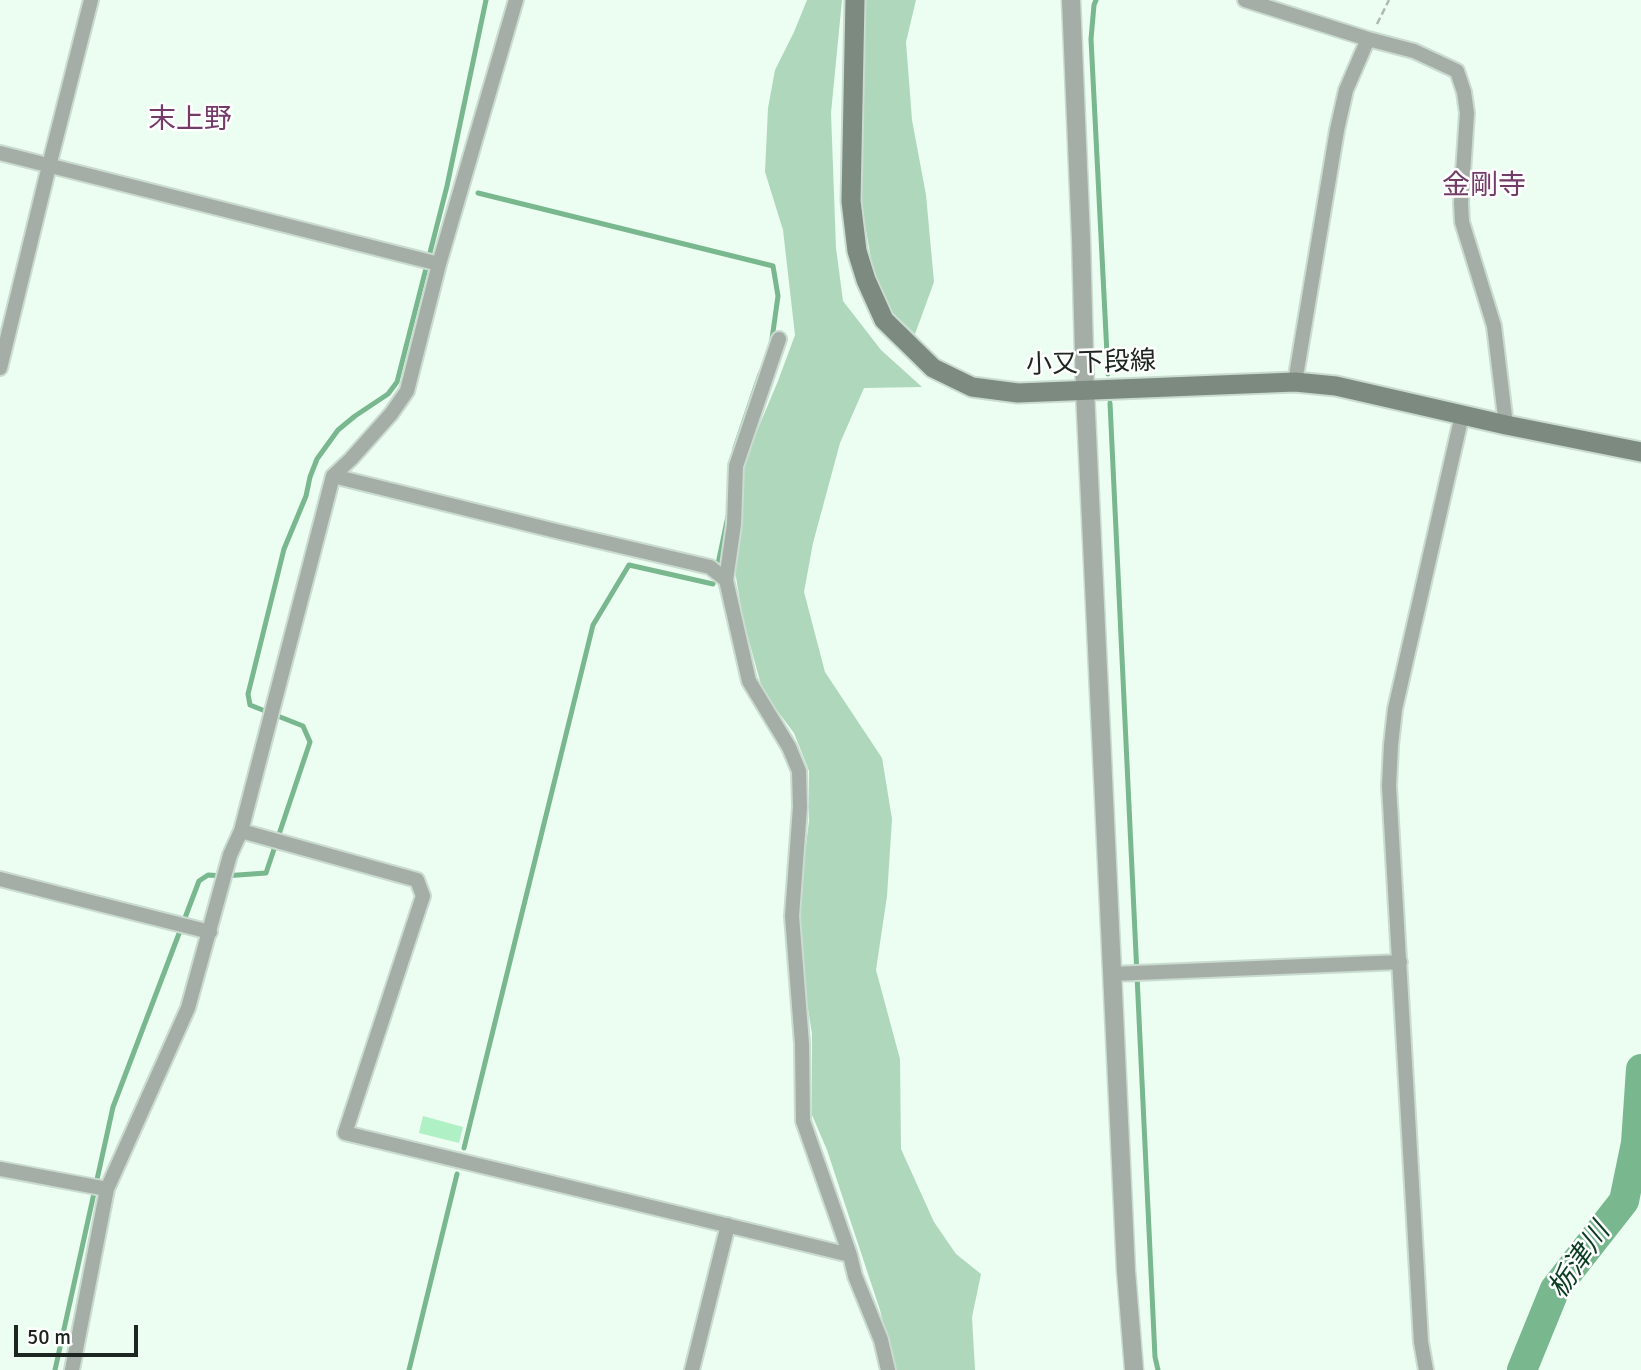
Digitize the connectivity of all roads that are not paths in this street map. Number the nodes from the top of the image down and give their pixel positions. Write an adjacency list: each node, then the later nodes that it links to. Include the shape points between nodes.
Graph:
1 (91, 0): 8 (street)
2 (516, 0): 9 (street)
3 (855, 0): 13 (main road, 小又下段線, via 851,201 857,251 884,320 933,368 972,387 1018,393)
4 (1071, 0): 13 (street)
5 (1245, 0): 6 (street)
6 (1368, 39): 12 (street, via 1346,90 1337,130); 15 (street, via 1414,51 1457,71 1467,113 1462,222 1494,326)
7 (0, 153): 8 (street)
8 (49, 166): 9 (street); 11 (street)
9 (439, 264): 17 (street, via 407,391)
10 (779, 339): 18 (street, via 736,466)
11 (0, 369)
12 (1295, 382): 13 (main road, 小又下段線); 14 (main road, 小又下段線, via 1336,386)
13 (1085, 391): 23 (street)
14 (1462, 415): 15 (main road, 小又下段線); 22 (street, via 1395,709 1389,786)
15 (1506, 425): 16 (main road, 小又下段線)
16 (1641, 452)
17 (333, 476): 18 (street, via 710,567); 19 (street)
18 (726, 580): 27 (street, via 749,681 799,771 792,916 803,1121)
19 (241, 831): 21 (street); 26 (street, via 416,880 423,896 345,1133)
20 (0, 879): 21 (street)
21 (210, 932): 25 (street, via 188,1008)
22 (1399, 962): 23 (street); 32 (street)
23 (1112, 974): 31 (street)
24 (0, 1169): 25 (street)
25 (107, 1189): 28 (street)
26 (727, 1225): 27 (street); 29 (street)
27 (850, 1255): 30 (street)
28 (72, 1370)
29 (692, 1370)
30 (888, 1370)
31 (1134, 1370)
32 (1426, 1370)

